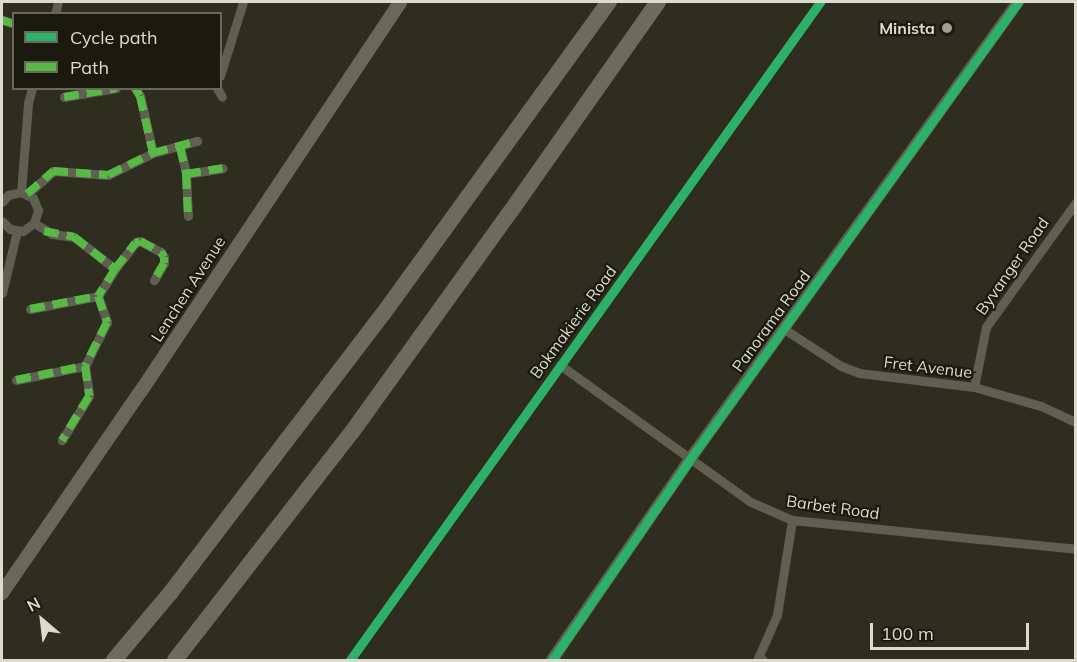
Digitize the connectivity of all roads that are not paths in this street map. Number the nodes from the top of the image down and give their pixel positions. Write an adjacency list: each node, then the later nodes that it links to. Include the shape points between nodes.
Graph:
1 (243, 2): 7 (street)
2 (400, 2): 43 (main road, Lenchen Avenue)
3 (609, 2): 44 (highway, via 383,314 171,592)
4 (658, 2): 45 (highway, via 359,422)
5 (820, 2): 34 (street, Bokmakierie Road)
6 (1018, 2): 33 (street, Panorama Road)
7 (222, 70)
8 (31, 90): 19 (street)
9 (104, 90): 12 (street)
10 (136, 90): 16 (street)
11 (218, 90): 13 (street)
12 (64, 97)
13 (222, 97)
14 (197, 141): 15 (street)
15 (180, 147): 16 (street); 18 (street)
16 (153, 153): 19 (street, via 108,175 53,171)
17 (223, 168): 18 (street)
18 (186, 174): 22 (street)
19 (24, 193): 20 (street, via 8,195); 26 (street, via 37,204)
20 (2, 202)
21 (1076, 202): 23 (street, Byvanger Road)
22 (188, 216)
23 (1066, 216): 25 (street); 37 (street, Byvanger Road, via 986,327)
24 (2, 223): 27 (street)
25 (1076, 223)
26 (34, 224): 27 (street); 28 (street, via 52,234 74,237)
27 (17, 231): 30 (street)
28 (115, 269): 29 (street, via 140,241 164,257); 31 (street)
29 (154, 280)
30 (2, 293)
31 (98, 296): 32 (street); 35 (street, via 107,322)
32 (30, 309)
33 (784, 329): 37 (street, Fret Avenue, via 841,366 859,373); 40 (street, Panorama Road)
34 (560, 365): 40 (street, Barbet Road); 46 (street, Bokmakierie Road)
35 (85, 366): 36 (street); 39 (street, via 88,396)
36 (16, 380)
37 (974, 387): 38 (street, Fret Avenue, via 1041,406)
38 (1076, 422)
39 (62, 440)
40 (690, 459): 41 (street, Barbet Road, via 751,502); 47 (street, Panorama Road)
41 (792, 520): 42 (street, Barbet Road); 48 (street, via 777,615)
42 (1076, 549)
43 (2, 593)
44 (114, 660)
45 (175, 660)
46 (350, 660)
47 (552, 660)
48 (758, 660)

